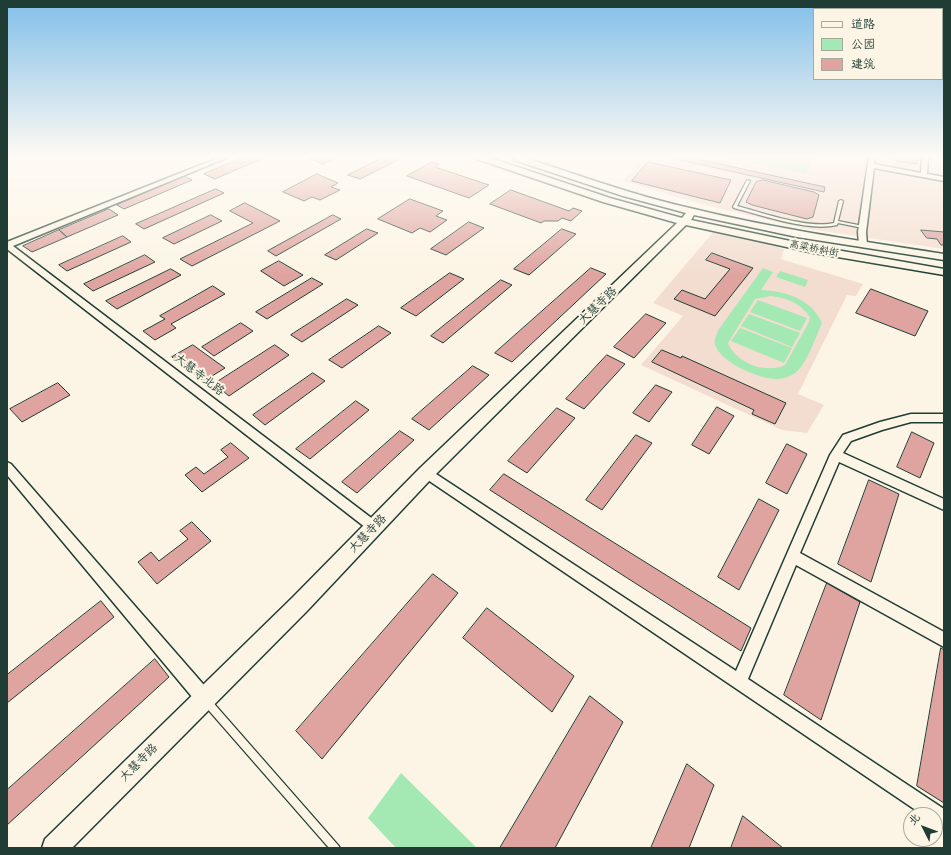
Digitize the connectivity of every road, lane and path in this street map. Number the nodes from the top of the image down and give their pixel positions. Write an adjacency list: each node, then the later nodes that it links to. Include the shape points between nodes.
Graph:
1 (129, 196): 10 (street)
2 (593, 196): 7 (main road, via 614,203)
3 (631, 196): 7 (main road)
4 (741, 196): 8 (lane, via 735,207 823,227 832,226)
5 (867, 196): 9 (street)
6 (841, 201): 8 (lane)
7 (688, 217): 11 (main road, 高粱桥斜街); 13 (main road, 高粱桥斜街, via 795,245); 17 (main road, 大慧寺路)
8 (836, 222): 9 (lane)
9 (863, 227): 11 (street)
10 (7, 245): 19 (street, 大慧寺北路)
11 (863, 245): 12 (main road, 高粱桥斜街)
12 (944, 257)
13 (944, 272)
14 (944, 418): 15 (street, via 911,418 880,426 847,438)
15 (836, 454): 18 (street); 20 (street)
16 (7, 467): 23 (street)
17 (426, 473): 19 (main road, 大慧寺路); 22 (street)
18 (944, 505)
19 (374, 527): 23 (main road, 大慧寺路)
20 (793, 556): 21 (street); 22 (street)
21 (944, 640)
22 (739, 681): 24 (street)
23 (204, 698): 25 (main road, 大慧寺路); 26 (lane)
24 (944, 819)
25 (54, 848)
26 (335, 848)

